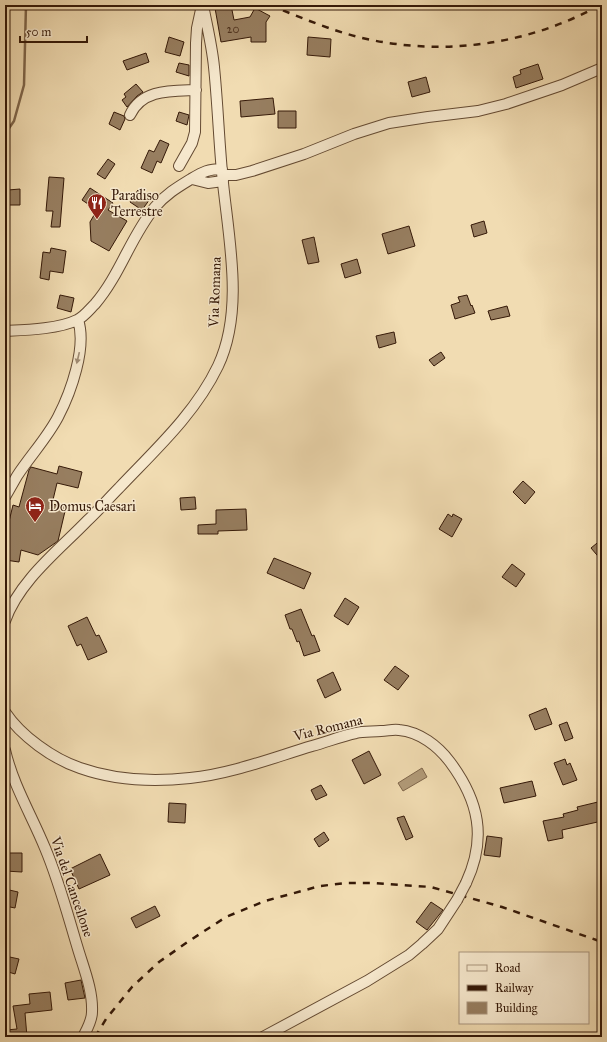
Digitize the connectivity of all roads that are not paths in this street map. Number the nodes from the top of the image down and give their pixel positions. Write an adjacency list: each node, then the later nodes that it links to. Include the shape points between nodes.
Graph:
1 (202, 5): 3 (street, via 196,36); 6 (street, Via Romana, via 214,68)
2 (602, 68): 6 (street, via 562,86 492,108 389,123 252,172)
3 (196, 90): 4 (street, via 150,95 140,101); 5 (street, via 195,132)
4 (130, 115)
5 (179, 166)
6 (223, 175): 7 (street, via 208,183 192,179 173,190 154,208 106,290); 10 (street, Via Romana, via 232,264 232,300 228,337 218,367 197,401 167,438 39,569 19,594)
7 (78, 320): 8 (street, via 56,326); 9 (street, one-way to 9, via 81,334 80,349 65,400 57,418)
8 (5, 331)
9 (5, 497)
10 (5, 620)
11 (8, 715): 14 (street, Via Romana, bridge, via 38,745 62,761 103,775 140,779 189,779 224,772 357,733 398,730 416,734 432,743 446,757 465,785 473,803 476,821 477,845 474,863 457,900 438,929 409,955 367,981)
12 (5, 750): 13 (street, Via del Cancellone, via 18,789 49,858 84,970 92,1010 90,1024)
13 (83, 1037)
14 (263, 1037)

